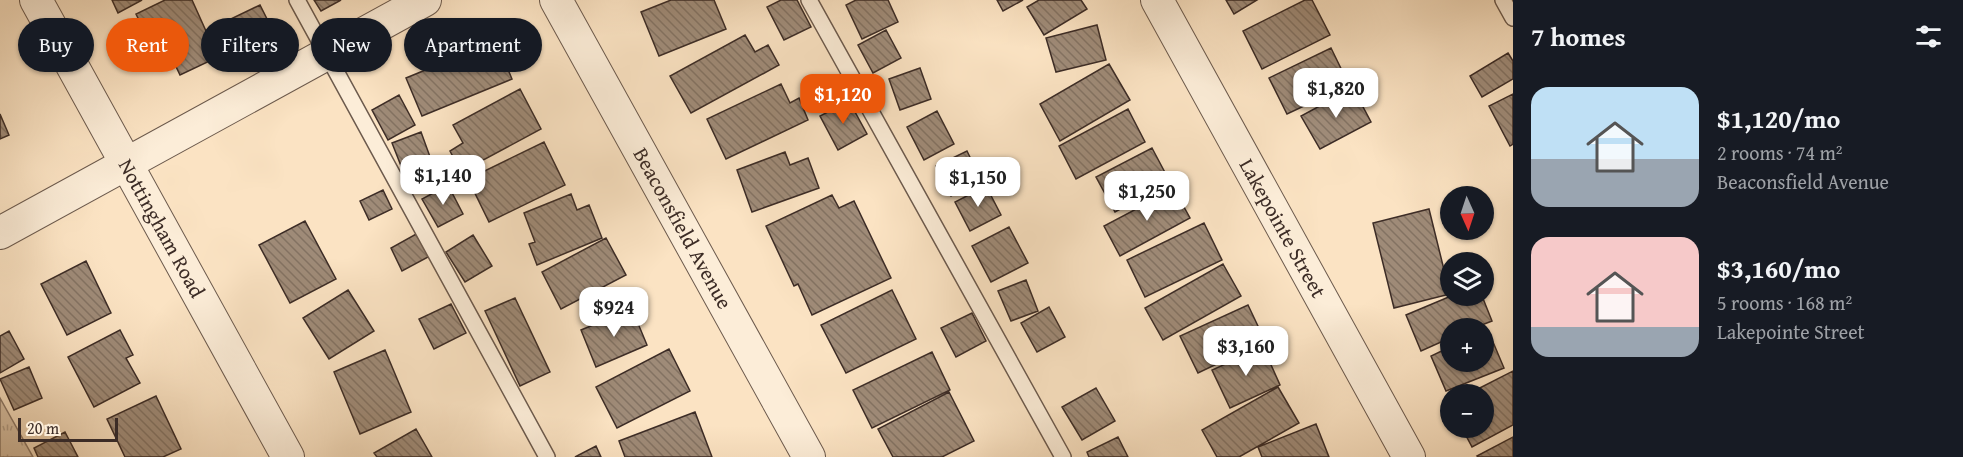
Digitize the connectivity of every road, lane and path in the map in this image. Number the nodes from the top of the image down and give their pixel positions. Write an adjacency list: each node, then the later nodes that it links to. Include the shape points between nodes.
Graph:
1 (36, 0): 13 (street, Nottingham Road)
2 (297, 0): 10 (lane)
3 (425, 0): 8 (street)
4 (556, 0): 17 (street, Beaconsfield Avenue)
5 (809, 0): 18 (lane)
6 (1157, 0): 19 (street, Lakepointe Street)
7 (1503, 0): 9 (lane)
8 (392, 18)
9 (1513, 18)
10 (311, 26)
11 (311, 62): 13 (street)
12 (336, 72): 16 (lane)
13 (126, 163): 14 (street); 15 (street, Nottingham Road)
14 (0, 233)
15 (288, 457)
16 (547, 457)
17 (809, 457)
18 (1063, 457)
19 (1409, 457)

